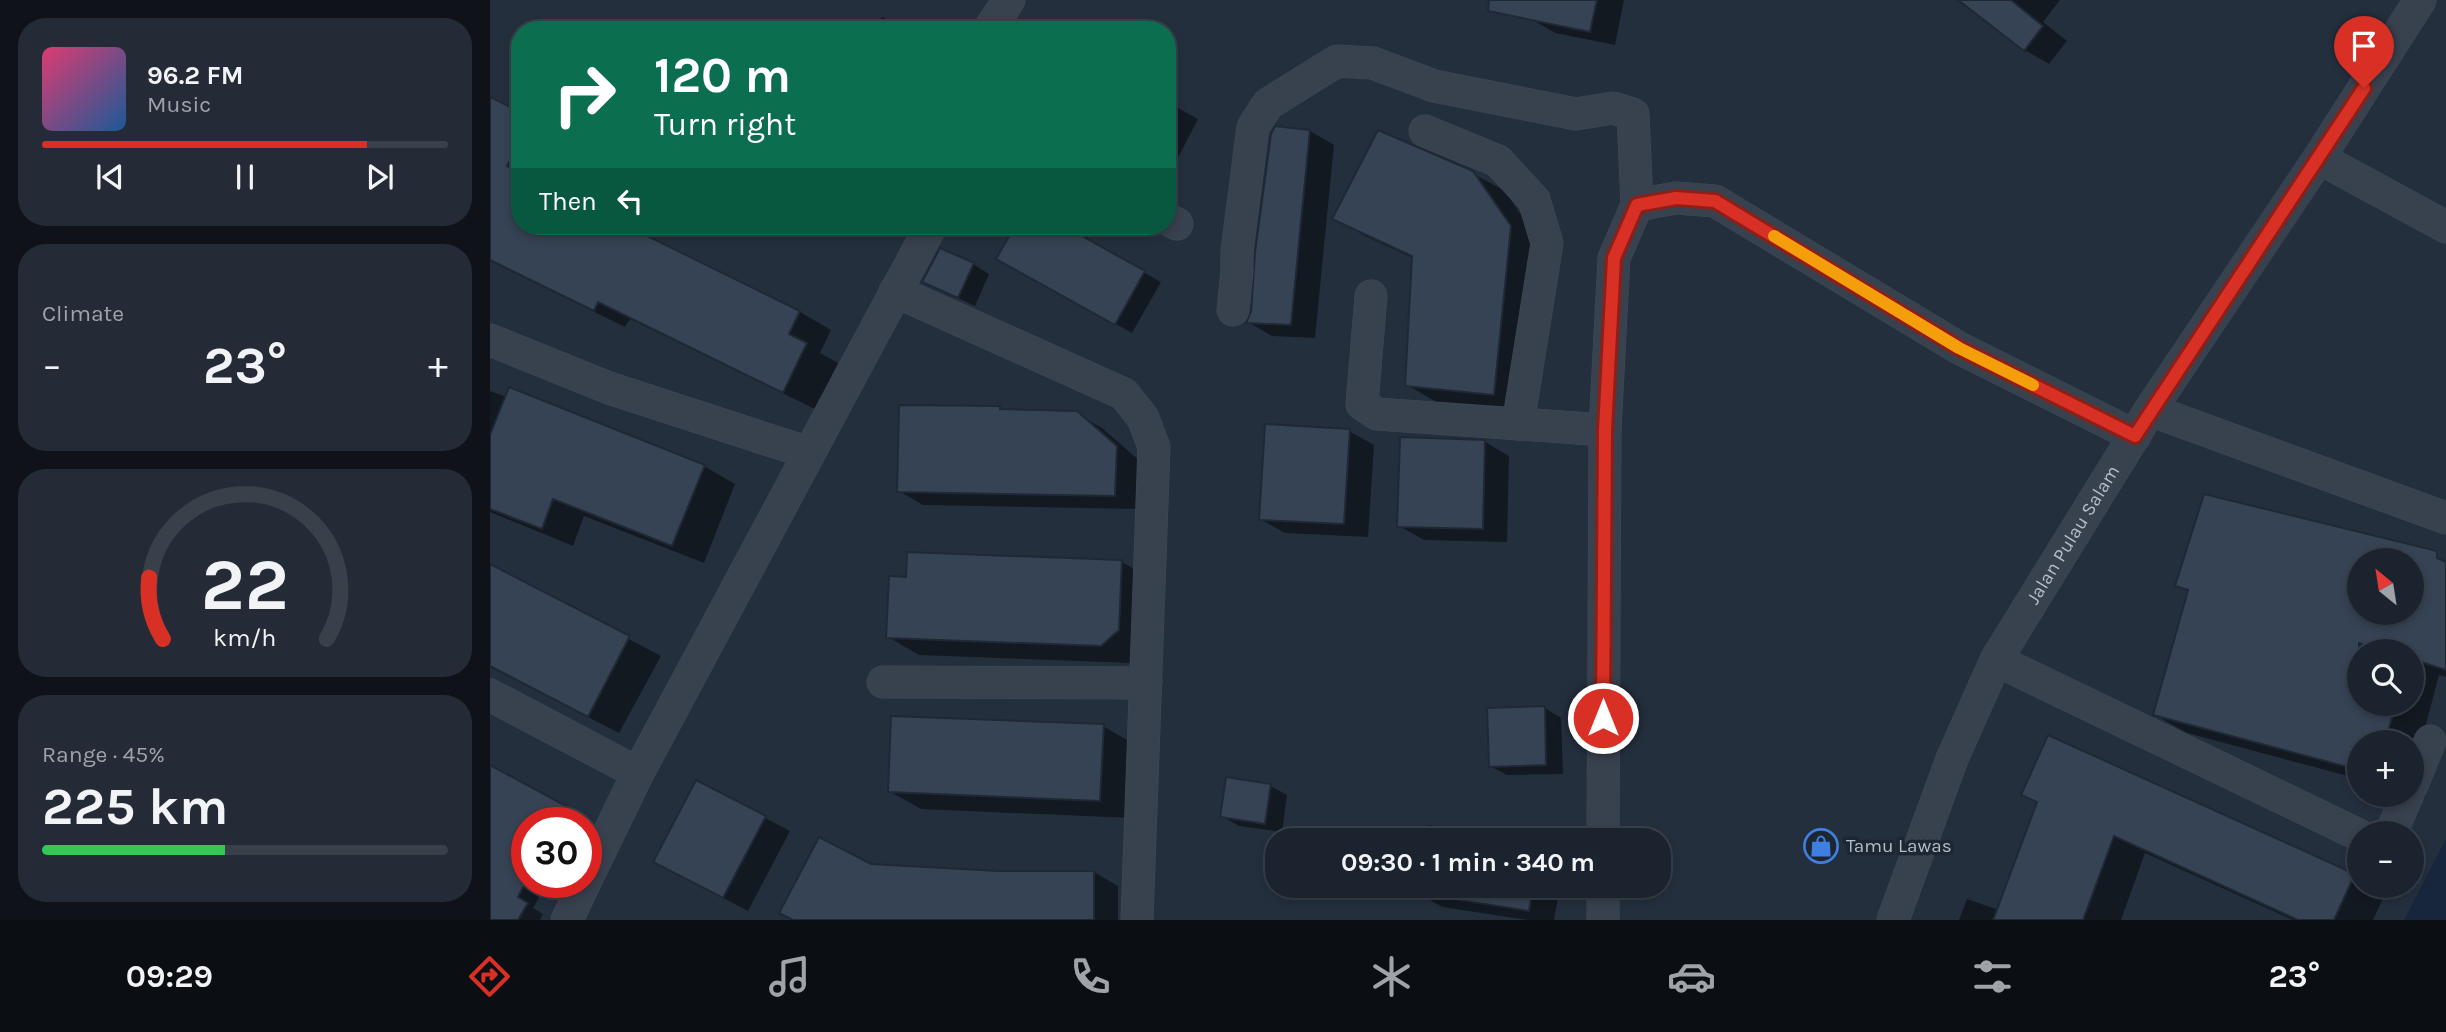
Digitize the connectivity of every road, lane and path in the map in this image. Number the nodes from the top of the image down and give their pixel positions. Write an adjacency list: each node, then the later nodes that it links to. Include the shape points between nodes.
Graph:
1 (1009, 0): 3 (street)
2 (2420, 0): 5 (street, Jalan Pulau Salam)
3 (995, 21)
4 (1425, 131): 14 (street, via 1498,161 1534,200 1541,217 1547,243)
5 (2319, 158): 7 (street); 13 (street, Jalan Pulau Salam)
6 (1637, 205): 11 (street, via 1633,114 1613,108 1576,114 1434,86 1373,63 1337,61 1268,104 1253,127); 13 (street, via 1676,198 1715,201 1959,348); 15 (street, via 1614,258)
7 (2446, 227)
8 (926, 235): 9 (street)
9 (895, 291): 16 (street); 20 (street, via 1124,394 1143,418 1154,447)
10 (1371, 296): 14 (street, via 1362,404 1377,414)
11 (1233, 310)
12 (490, 340): 16 (street, via 609,387)
13 (2143, 423): 17 (street); 18 (street, Jalan Pulau Salam)
14 (1518, 424): 15 (street)
15 (1605, 430): 25 (street)
16 (809, 453): 24 (street)
17 (2446, 518)
18 (1996, 660): 26 (street); 33 (street, Jalan Pulau Salam, via 1952,759)
19 (883, 682): 20 (street)
20 (1146, 683): 31 (street)
21 (490, 695): 24 (street)
22 (2431, 741): 23 (street)
23 (2424, 757)
24 (638, 773): 27 (street)
25 (1603, 828)
26 (2347, 829)
27 (602, 848)
28 (578, 898): 30 (street)
29 (1603, 898): 32 (street)
30 (567, 920)
31 (1137, 920)
32 (1603, 920)
33 (1893, 920)

